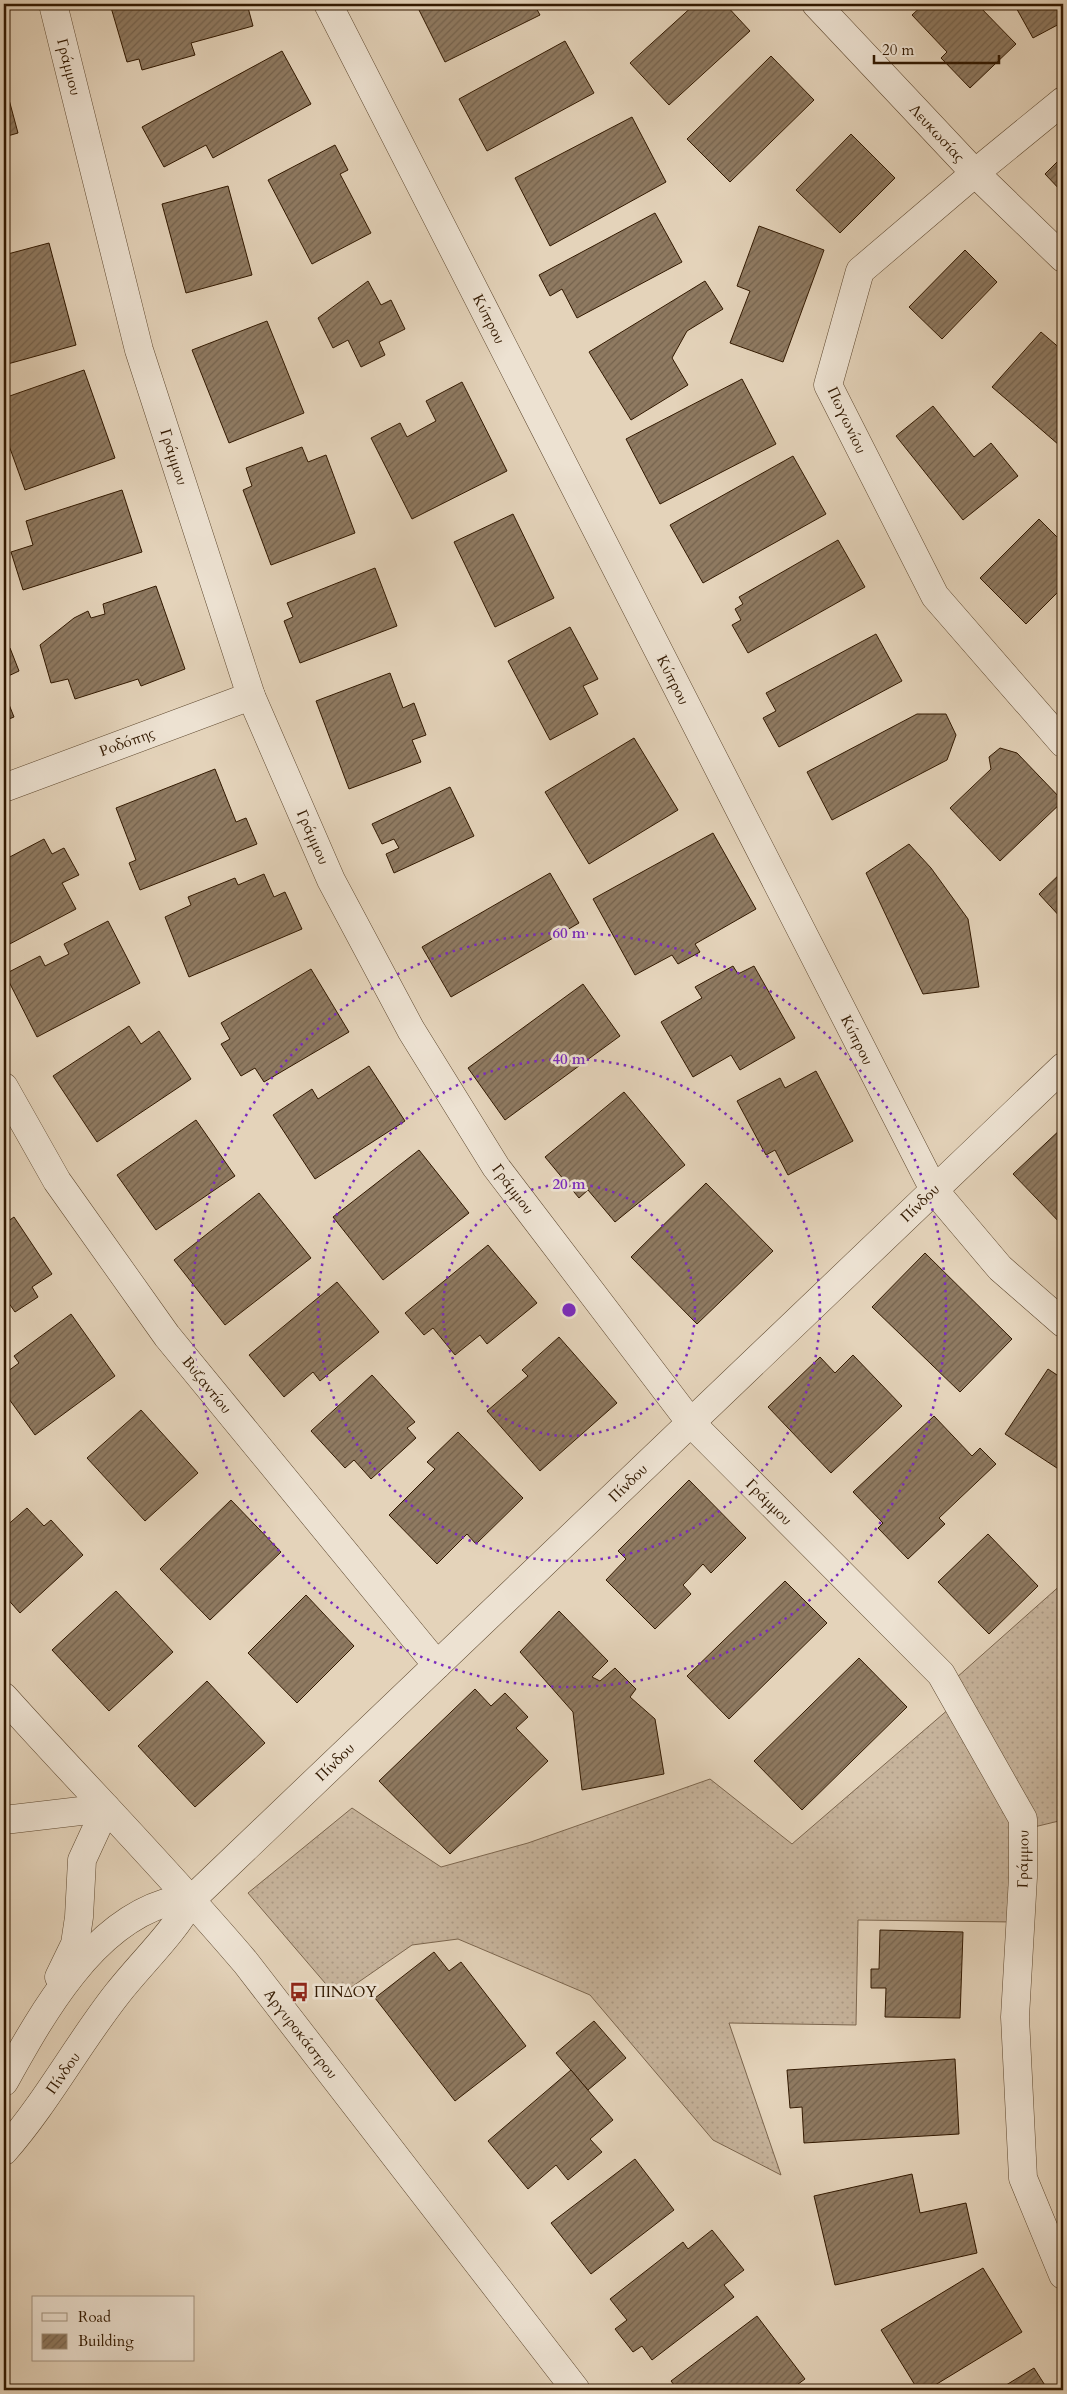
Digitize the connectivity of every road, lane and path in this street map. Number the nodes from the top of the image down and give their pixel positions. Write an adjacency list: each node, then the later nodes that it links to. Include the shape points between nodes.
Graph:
1 (53, 4): 7 (street, Γράμμου, via 140,350)
2 (328, 4): 12 (street, Κύπρου)
3 (816, 4): 5 (street, Λευκωσίας)
4 (1063, 101): 5 (street, Πωγωνίου)
5 (974, 173): 6 (street, Λευκωσίας); 8 (street, Πωγωνίου, via 860,271 828,385 935,596)
6 (1063, 258)
7 (251, 696): 9 (street, Ροδόπης); 14 (street, Γράμμου, via 331,880 411,1030 496,1168)
8 (1063, 743)
9 (4, 788)
10 (1063, 1067): 12 (street, Πίνδου)
11 (4, 1087): 15 (street, Βυζαντίου, via 57,1181 167,1336)
12 (934, 1190): 13 (street, Κύπρου, via 1000,1268); 14 (street, Πίνδου)
13 (1063, 1323)
14 (690, 1423): 15 (street, Πίνδου); 23 (street, Γράμμου, via 941,1674 1023,1819 1015,2016 1023,2178)
15 (437, 1664): 19 (street, Πίνδου)
16 (4, 1698): 17 (street, Αργυροκάστρου)
17 (106, 1808): 18 (street); 19 (street, Αργυροκάστρου); 20 (street, via 82,1860 75,1944)
18 (6, 1824)
19 (192, 1899): 20 (street, via 166,1902 138,1915 108,1937 71,1976); 22 (street, Πίνδου, via 182,1918 116,1995 26,2125); 24 (street, Αργυροκάστρου, via 272,1996)
20 (40, 2018): 21 (street)
21 (4, 2082)
22 (4, 2151)
23 (1063, 2275)
24 (576, 2390)

